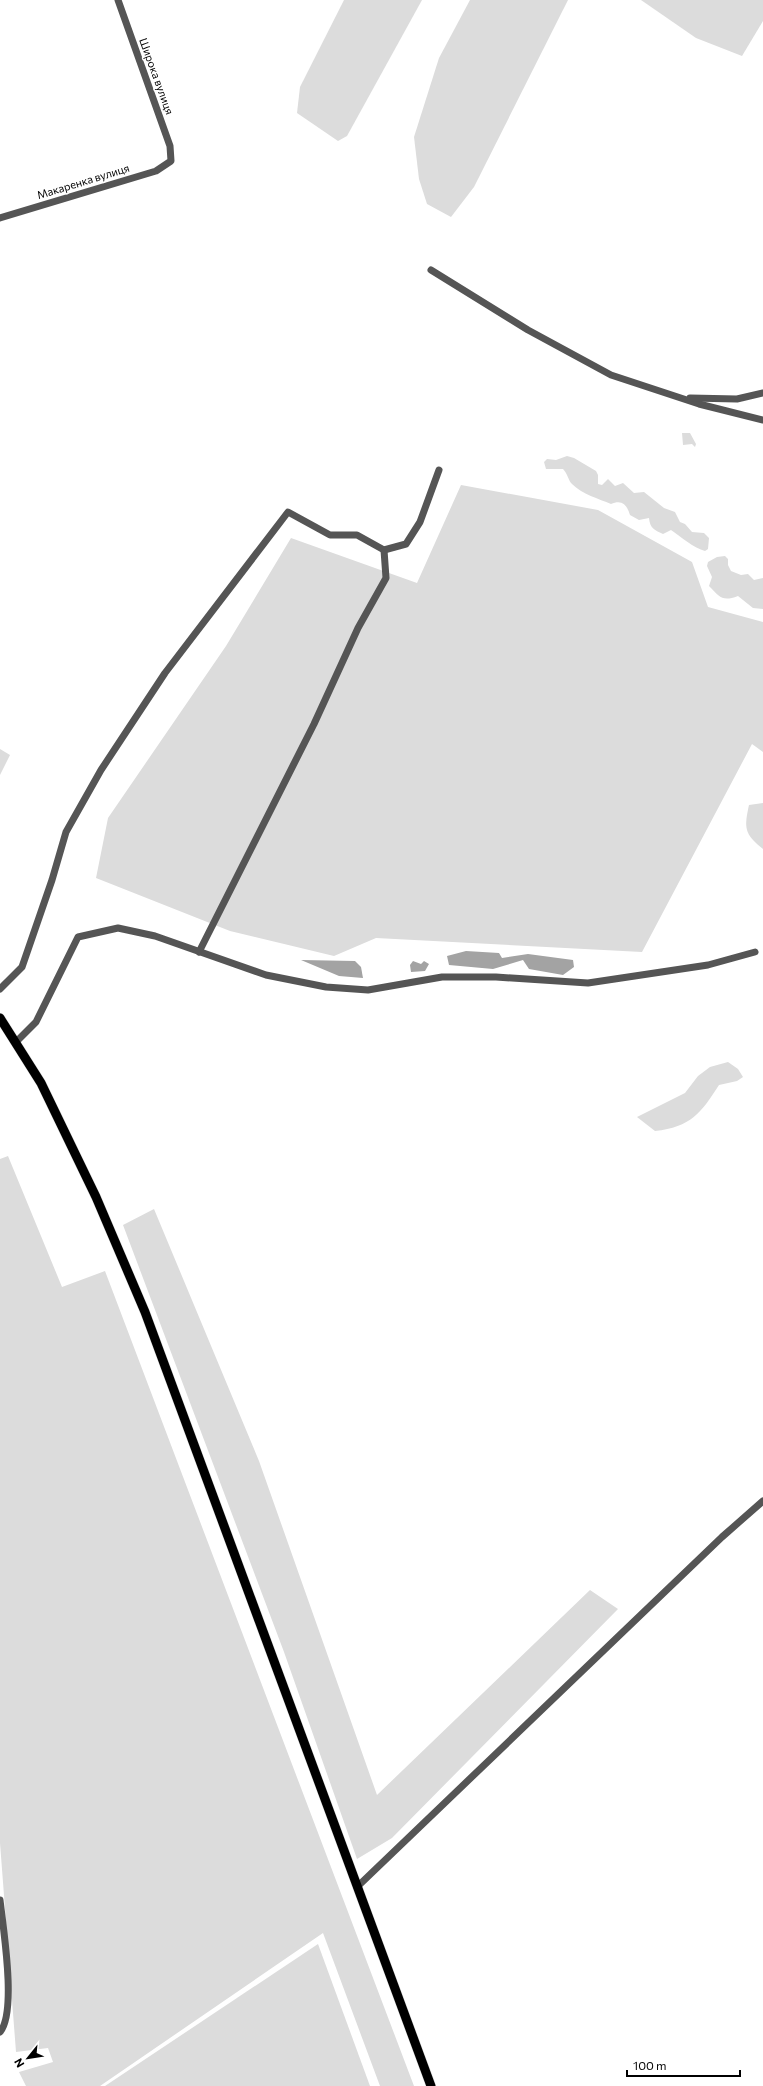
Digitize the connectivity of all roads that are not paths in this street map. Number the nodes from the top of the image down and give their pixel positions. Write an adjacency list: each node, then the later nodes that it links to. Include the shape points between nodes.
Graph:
1 (118, 0): 2 (street, Широка вулиця, via 170,146)
2 (171, 161): 3 (street, Макаренка вулиця, via 156,171)
3 (0, 218)
4 (431, 270): 6 (street, via 528,330 611,375)
5 (763, 393): 6 (street, via 737,399)
6 (682, 398): 7 (street)
7 (763, 420)
8 (439, 470): 9 (street, via 420,522 406,544)
9 (384, 550): 10 (street, via 386,578 358,628 314,724); 12 (street, via 357,535 330,535 288,512 165,673 101,770 66,832 22,967)
10 (199, 952): 11 (street, via 266,975 326,987 368,990 442,977 496,977 588,983 708,965); 14 (street, via 155,936 118,928 78,937 36,1022)
11 (755, 952)
12 (3, 987)
13 (0, 1018): 14 (main road)
14 (16, 1042): 16 (main road, via 41,1082 96,1197 145,1312)
15 (763, 1501): 16 (street, via 716,1542)
16 (357, 1887): 19 (main road)
17 (0, 1900): 18 (street, via 9,1994 6,2017)
18 (0, 2032)
19 (431, 2086)

